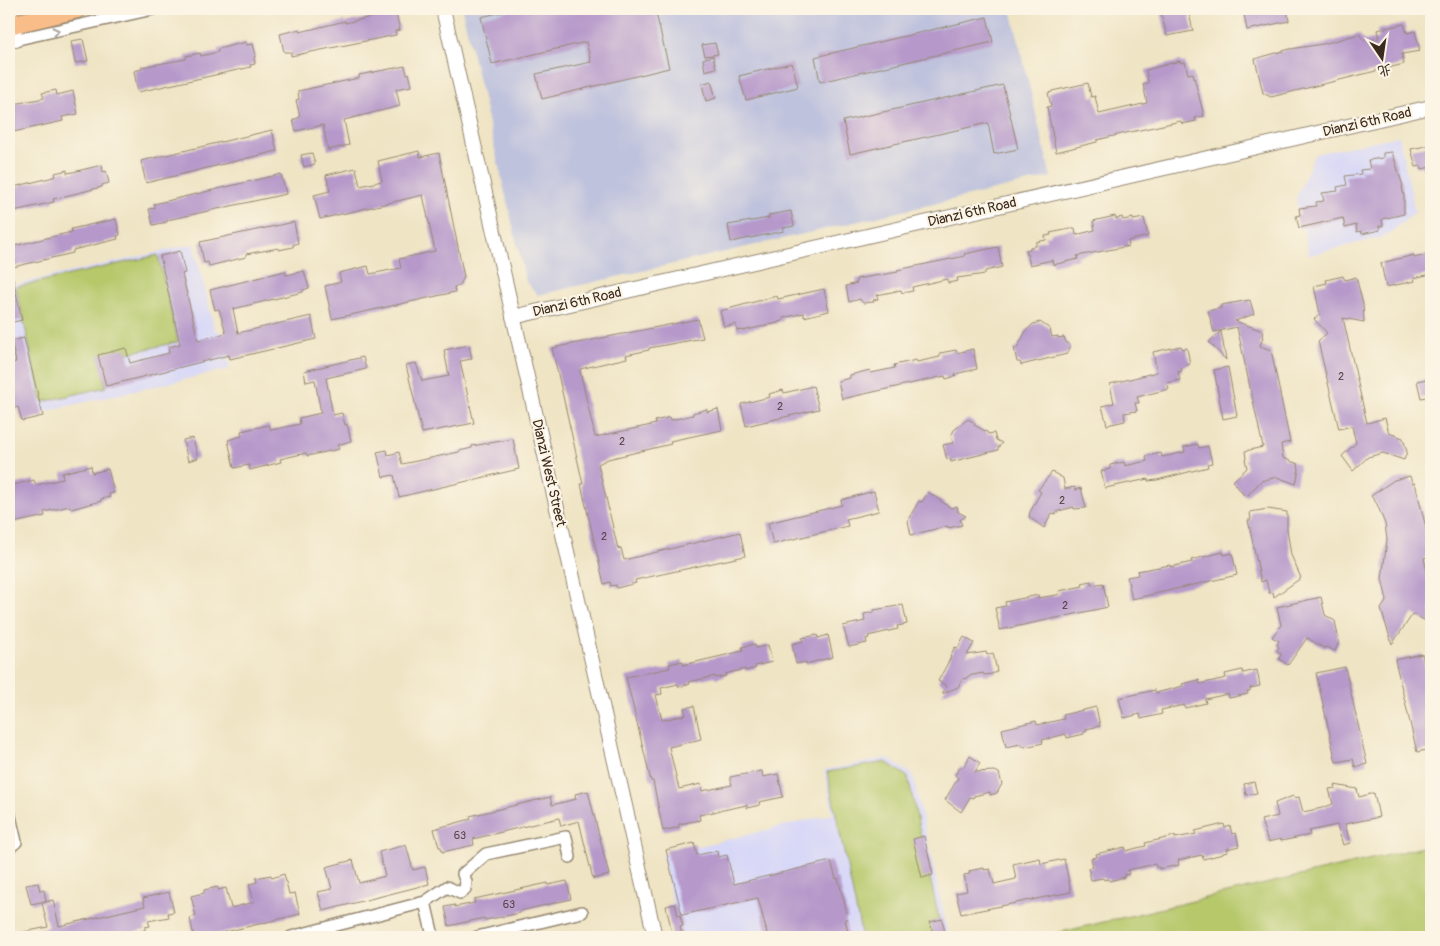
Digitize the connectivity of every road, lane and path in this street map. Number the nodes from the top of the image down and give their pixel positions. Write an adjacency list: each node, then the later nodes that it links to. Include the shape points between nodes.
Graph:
1 (78, 9): 4 (main road)
2 (153, 9): 4 (street, one-way to 2)
3 (443, 9): 6 (street, Dianzi West Street)
4 (11, 28)
5 (1431, 107): 6 (street, Dianzi 6th Road)
6 (513, 317): 15 (street, Dianzi West Street)
7 (9, 812): 8 (street, via 16,842)
8 (9, 848)
9 (570, 857): 10 (street, via 566,837 486,854 463,874 465,889 460,892 447,888)
10 (425, 902): 12 (street); 13 (street)
11 (582, 912): 14 (street)
12 (291, 937)
13 (435, 937)
14 (476, 937)
15 (655, 937)

